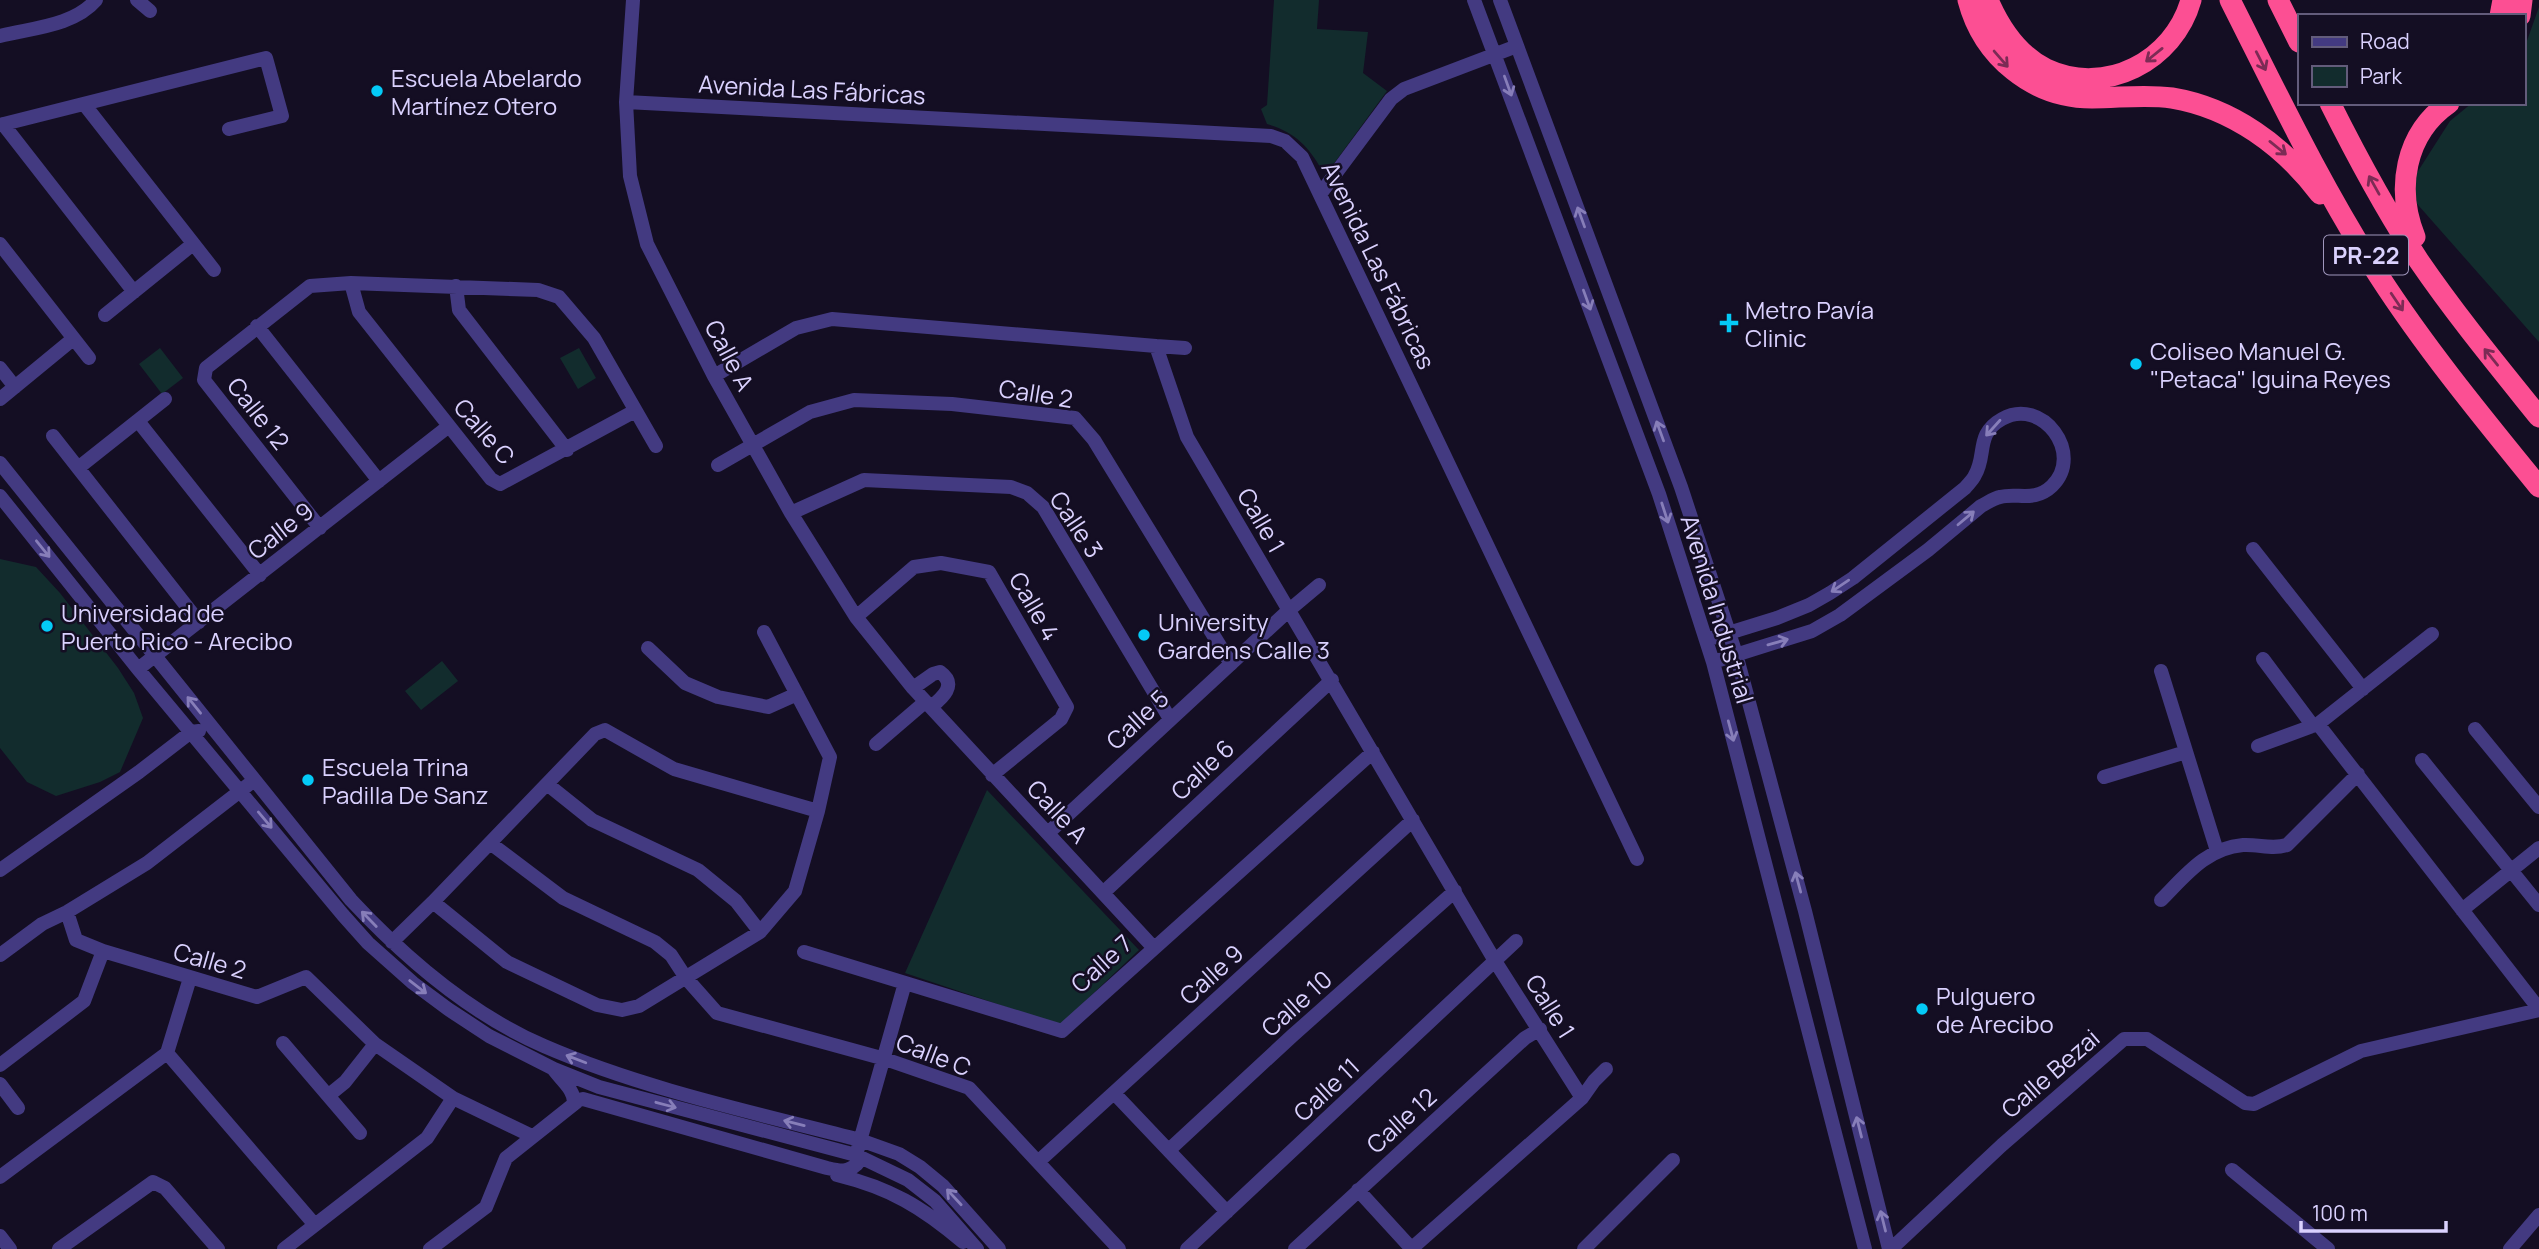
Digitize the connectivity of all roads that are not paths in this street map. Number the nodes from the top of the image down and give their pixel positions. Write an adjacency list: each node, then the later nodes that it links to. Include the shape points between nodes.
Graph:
1 (96, 0): 13 (street, via 75,17)
2 (137, 0): 11 (street)
3 (633, 0): 17 (street, Calle A)
4 (1474, 0): 16 (street, Avenida Industrial)
5 (1500, 0): 15 (street, Avenida Industrial)
6 (1968, 0): 27 (highway, one-way to 27, via 1989,45 2008,67 2034,85 2074,97 2173,98 2224,114 2261,135 2308,179)
7 (1989, 0): 8 (highway, one-way to 7, via 2174,35 2158,52 2132,69 2099,79 2059,74 2034,61 2008,35)
8 (2191, 0)
9 (2231, 0): 27 (highway, PR-22, one-way to 27, via 2325,185)
10 (2281, 0): 12 (highway); 14 (highway)
11 (150, 10)
12 (2298, 24)
13 (0, 36)
14 (2298, 40)
15 (1517, 46): 16 (street); 66 (street, Avenida Industrial, one-way to 15, via 1681,487)
16 (1496, 55): 23 (street, via 1404,89 1391,99); 68 (street, Avenida Industrial, one-way to 68, via 1659,494)
17 (626, 102): 23 (street, Avenida Las Fábricas, via 1272,136 1302,157); 39 (street, Calle A, via 630,176 647,244)
18 (84, 104): 21 (street); 22 (street, via 266,58 282,116); 25 (street)
19 (2331, 105): 31 (highway, PR-22, one-way to 19, via 2382,201)
20 (2446, 105): 31 (highway, via 2416,139 2407,163 2404,194 2414,237)
21 (2, 125): 30 (street)
22 (229, 129)
23 (1321, 194): 105 (street, Avenida Las Fábricas)
24 (0, 244): 34 (street)
25 (193, 244): 26 (street); 30 (street)
26 (214, 270)
27 (2378, 275): 55 (highway, PR-22, one-way to 55, via 2458,387)
28 (351, 284): 29 (street); 33 (street, Calle 12, via 310,286); 46 (street, Calle C, via 359,312)
29 (456, 286): 43 (street, via 538,290 559,297 594,338); 50 (street, via 459,310)
30 (134, 292): 32 (street)
31 (2450, 304): 44 (highway, PR-22, one-way to 31)
32 (105, 315)
33 (257, 326): 54 (street); 58 (street, Calle 12, via 206,368 204,380)
34 (73, 339): 37 (street); 40 (street)
35 (1156, 346): 36 (street); 39 (street, via 832,319 796,328); 62 (street, Calle 1, via 1187,437)
36 (1185, 348)
37 (89, 358)
38 (0, 368): 40 (street)
39 (714, 376): 48 (street, Calle A)
40 (15, 387): 41 (street)
41 (0, 399)
42 (165, 399): 45 (street)
43 (635, 411): 49 (street); 50 (street, Calle C)
44 (2539, 417)
45 (138, 421): 53 (street); 60 (street)
46 (449, 426): 50 (street, Calle C, via 500,484); 54 (street, Calle 9)
47 (53, 436): 53 (street)
48 (752, 445): 52 (street); 57 (street, Calle A); 74 (street, Calle 2, via 810,412 854,400 952,404 1075,418 1094,440)
49 (656, 446)
50 (567, 450)
51 (0, 463): 71 (street)
52 (718, 464)
53 (78, 468): 64 (street)
54 (379, 481): 58 (street, Calle 9)
55 (2539, 487)
56 (0, 496): 75 (street, one-way to 75)
57 (791, 513): 63 (street, Calle A); 82 (street, Calle 3, via 864,480 1011,488 1027,493 1043,508)
58 (320, 528): 60 (street, Calle 9)
59 (2253, 549): 79 (street)
60 (260, 575): 64 (street, Calle 9)
61 (1319, 585): 62 (street, Calle 5)
62 (1288, 611): 74 (street, Calle 5); 77 (street, Calle 1)
63 (856, 617): 78 (street, Calle A); 93 (street, Calle 4, via 914,567 941,563 989,572 1067,707 1061,719)
64 (199, 622): 71 (street, Calle 9)
65 (764, 632): 80 (street)
66 (1728, 632): 68 (street); 70 (street, Avenida Industrial); 70 (street, one-way to 66, via 1812,631 1840,615 1981,506 2002,496 2022,498 2051,487 2063,470 2065,453 2059,435 2034,416 2017,414 2002,419 1981,444 1980,463 1965,488 1853,578 1809,606)
67 (2432, 634): 79 (street)
68 (1706, 640): 73 (street, Avenida Industrial)
69 (648, 648): 80 (street, via 685,683 719,697 768,707)
70 (1736, 654): 73 (street); 114 (street, Avenida Industrial, one-way to 70)
71 (154, 656): 75 (street, Calle 9); 86 (street, one-way to 71)
72 (2263, 659): 83 (street)
73 (1713, 662): 116 (street, Avenida Industrial, one-way to 116)
74 (1231, 664): 82 (street, Calle 5)
75 (138, 668): 85 (street)
76 (2161, 671): 90 (street)
77 (1332, 680): 89 (street, Calle 1); 109 (street, Calle 6)
78 (913, 688): 81 (street, Calle A); 81 (street, via 933,674 940,672 946,677 947,692)
79 (2363, 689): 83 (street)
80 (797, 694): 99 (street, via 830,757)
81 (928, 704): 87 (street); 93 (street, Calle A)
82 (1170, 719): 101 (street, Calle 5)
83 (2316, 725): 88 (street); 92 (street)
84 (2475, 729): 98 (street)
85 (191, 732): 86 (street); 97 (street); 106 (street)
86 (217, 733): 95 (street)
87 (876, 744)
88 (2258, 746)
89 (1373, 752): 100 (street, Calle 1); 120 (street, Calle 7)
90 (2186, 752): 94 (street); 104 (street)
91 (2422, 761): 107 (street)
92 (2358, 774): 104 (street, via 2287,845 2243,845); 113 (street)
93 (992, 775): 101 (street, Calle A)
94 (2104, 777)
95 (255, 780): 97 (street); 119 (street, one-way to 95, via 351,900)
96 (547, 784): 99 (street, via 595,734 605,730 674,769); 102 (street); 117 (street, via 592,820 698,870 736,901)
97 (240, 791): 115 (street, via 147,863); 135 (street, one-way to 135, via 343,915 404,975 489,1036)
98 (2539, 807)
99 (818, 811): 117 (street, via 795,891)
100 (1413, 820): 108 (street, Calle 1); 138 (street, Calle 9)
101 (1048, 833): 109 (street, Calle A)
102 (490, 843): 111 (street); 126 (street, Calle C, via 562,898 655,942 671,955)
103 (2539, 848): 107 (street)
104 (2217, 851): 110 (street, via 2200,860)
105 (1637, 859)
106 (0, 870)
107 (2511, 870): 112 (street); 113 (street)
108 (1455, 891): 124 (street, Calle 1); 147 (street, Calle 10)
109 (1104, 892): 120 (street, Calle A)
110 (2161, 900)
111 (433, 902): 119 (street); 126 (street, via 507,961 597,1005 622,1010 639,1006)
112 (2539, 905)
113 (2462, 910): 128 (street)
114 (1805, 911): 116 (street); 155 (street, Avenida Industrial, one-way to 114)
115 (67, 912): 121 (street, Calle 2, via 76,940); 123 (street)
116 (1780, 915): 156 (street, Avenida Industrial)
117 (760, 932): 126 (street)
118 (1516, 941): 124 (street, Calle 11)
119 (392, 942): 146 (street, one-way to 119, via 615,1074 542,1046 443,986)
120 (1153, 947): 127 (street, Calle 7, via 1062,1031)
121 (103, 951): 125 (street, Calle 2); 134 (street, via 85,1001)
122 (804, 952): 127 (street, Calle 7)
123 (0, 955)
124 (1495, 961): 129 (street, Calle 1); 157 (street, Calle 11)
125 (190, 978): 131 (street, Calle 2, via 257,998 306,977); 132 (street)
126 (686, 978): 133 (street, Calle C, via 717,1013)
127 (905, 983): 133 (street)
128 (2539, 1010): 174 (street, Calle Bezai, via 2361,1051 2253,1104 2147,1039 2124,1039)
129 (1540, 1029): 141 (street, Calle 1); 154 (street, Calle 12)
130 (283, 1043): 139 (street)
131 (375, 1044): 139 (street); 140 (street, Calle 2)
132 (167, 1053): 153 (street); 159 (street)
133 (885, 1059): 146 (street); 150 (street, Calle C, via 969,1088)
134 (0, 1065)
135 (554, 1069): 142 (street, via 575,1098); 148 (street, one-way to 148, via 599,1087)
136 (1606, 1069): 141 (street)
137 (0, 1084): 143 (street)
138 (1114, 1093): 147 (street); 150 (street, Calle 9)
139 (329, 1095): 144 (street)
140 (453, 1098): 145 (street, Calle 2); 159 (street, via 428,1138)
141 (1582, 1098): 171 (street)
142 (574, 1104): 145 (street); 151 (street, via 620,1118 669,1124)
143 (18, 1108)
144 (360, 1133)
145 (532, 1136): 165 (street, via 506,1158 486,1207)
146 (860, 1140): 148 (street); 167 (street, one-way to 146, via 928,1174 899,1154)
147 (1169, 1150): 157 (street)
148 (856, 1155): 151 (street, via 857,1164 850,1170); 166 (street, via 908,1180 935,1201)
149 (1673, 1160): 172 (street)
150 (1039, 1161): 168 (street, Calle C)
151 (827, 1168): 166 (street, via 891,1192)
152 (2232, 1170): 175 (street)
153 (0, 1177)
154 (1358, 1190): 170 (street, Calle 12); 171 (street)
155 (1876, 1193): 156 (street); 174 (street, Avenida Industrial, one-way to 155)
156 (1854, 1198): 173 (street, Avenida Industrial)
157 (1227, 1213): 169 (street, Calle 11)
158 (2539, 1215): 176 (street)
159 (315, 1225): 164 (street)
160 (0, 1236): 161 (street)
161 (10, 1249)
162 (59, 1249): 163 (street, via 153,1182 165,1188)
163 (218, 1249)
164 (284, 1249)
165 (430, 1249)
166 (975, 1249)
167 (999, 1249)
168 (1119, 1249)
169 (1186, 1249)
170 (1295, 1249)
171 (1412, 1249)
172 (1584, 1249)
173 (1865, 1249)
174 (1890, 1249)
175 (2328, 1249)
176 (2510, 1249)

